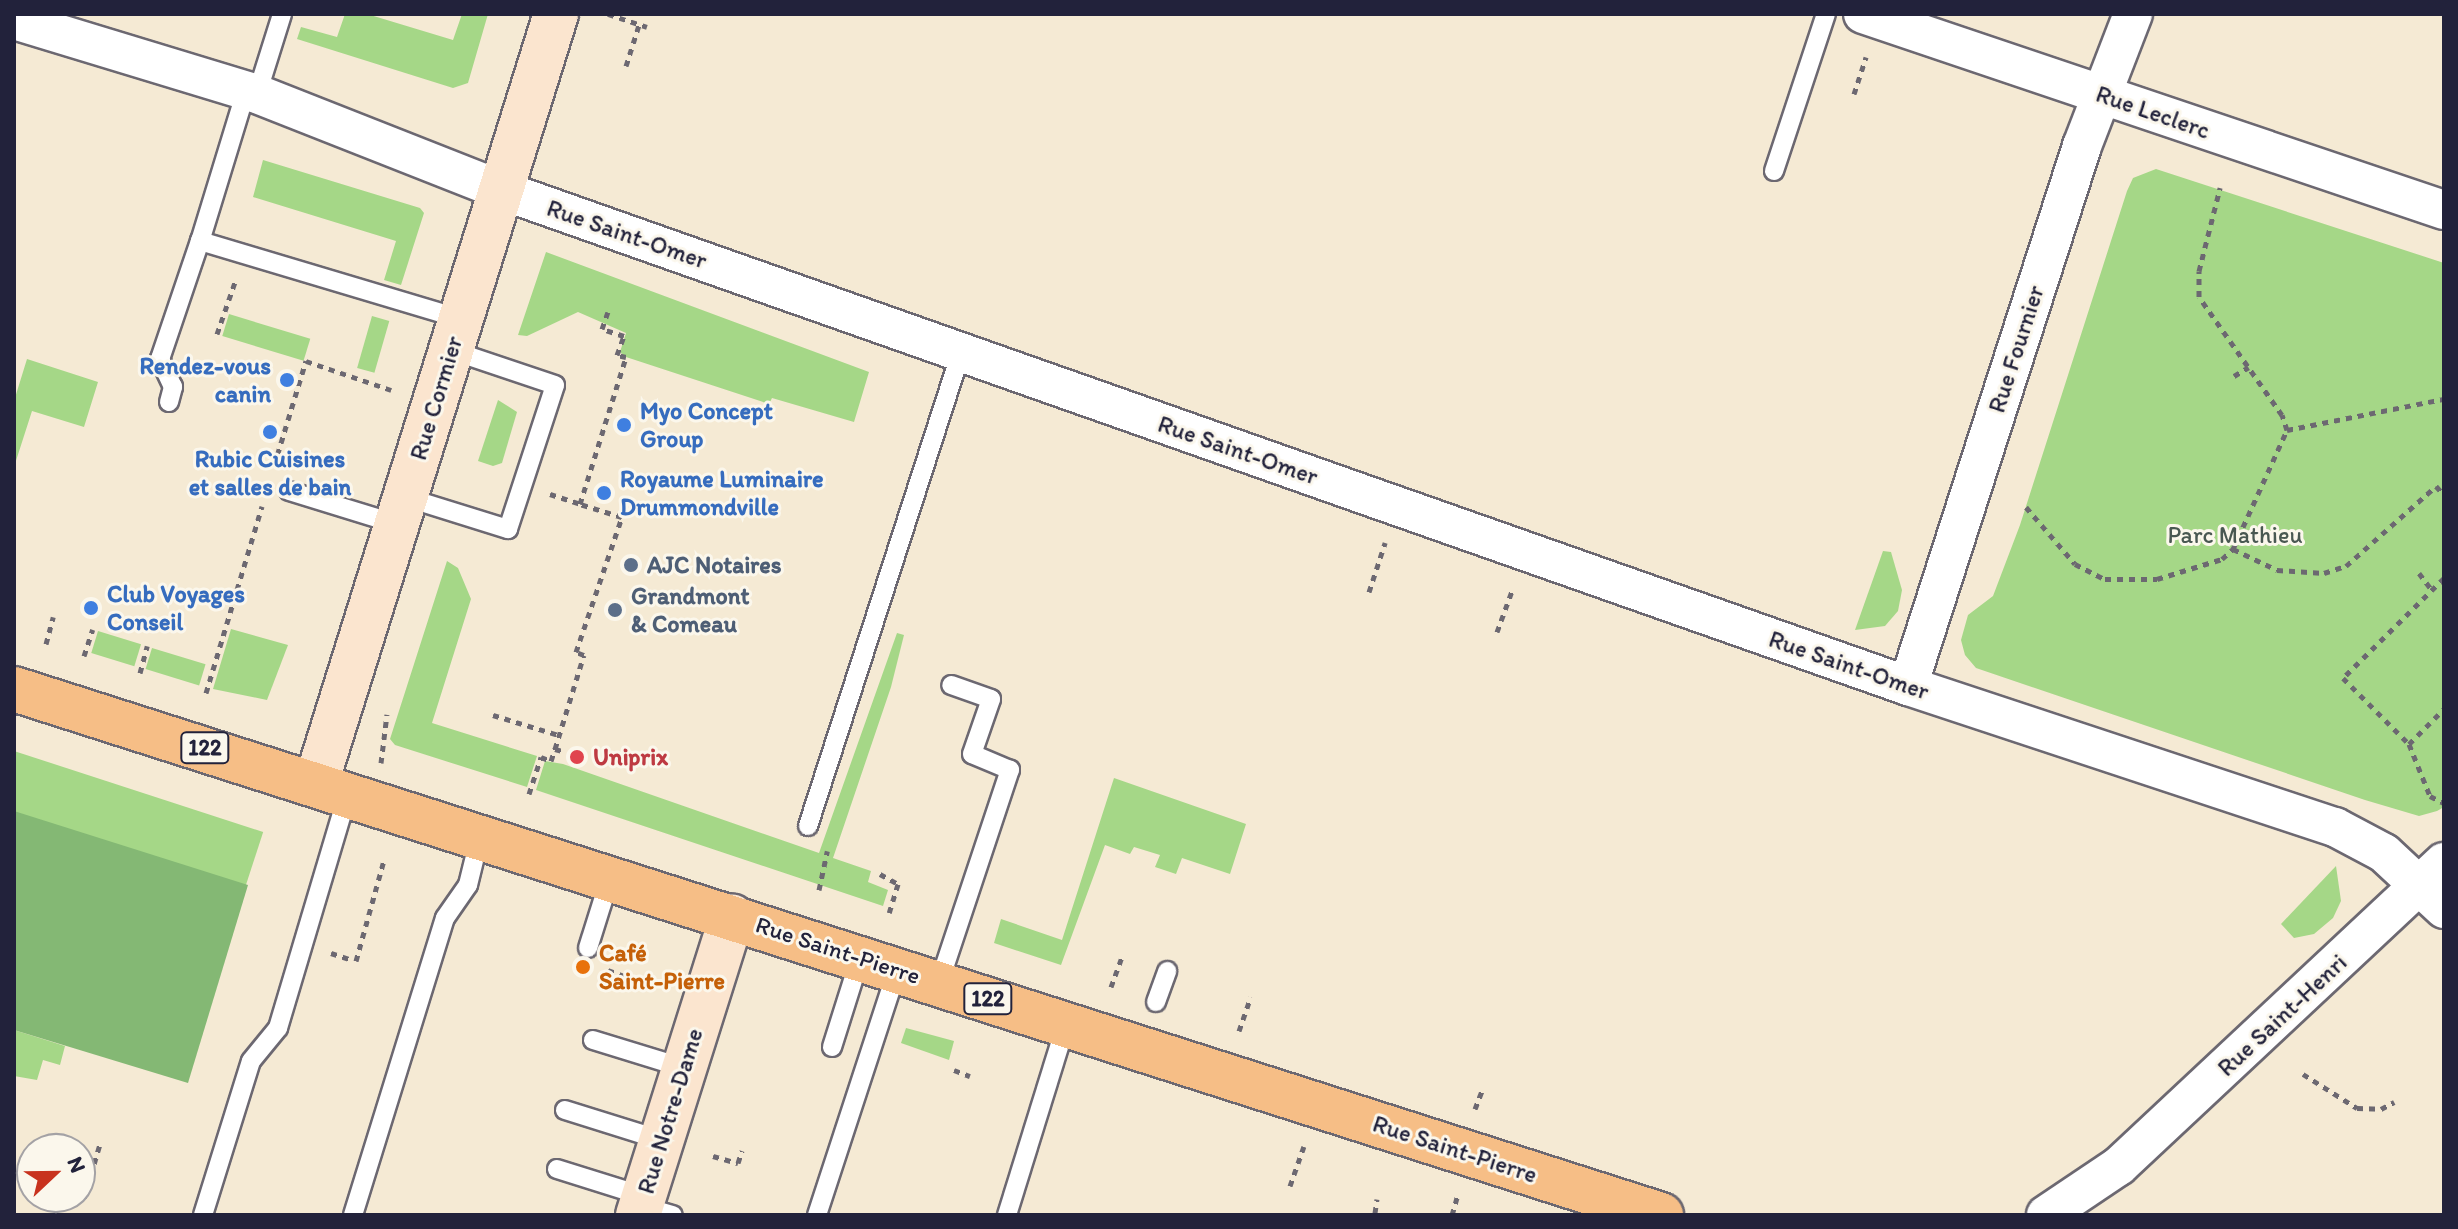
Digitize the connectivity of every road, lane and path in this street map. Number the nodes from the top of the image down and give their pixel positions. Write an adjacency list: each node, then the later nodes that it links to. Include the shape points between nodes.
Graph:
1 (282, 14): 12 (lane)
2 (556, 14): 17 (street, Rue Cormier)
3 (608, 14): 7 (path)
4 (1826, 14): 15 (lane)
5 (2133, 14): 14 (street, Rue Fournier)
6 (14, 20): 8 (street, Rue Saint-Omer)
7 (639, 25): 9 (path); 11 (path)
8 (76, 26): 12 (street, Rue Saint-Omer)
9 (647, 27)
10 (1865, 32): 13 (path); 14 (street, Rue Leclerc)
11 (626, 66)
12 (251, 93): 17 (street, Rue Saint-Omer); 19 (lane)
13 (1854, 94)
14 (2101, 94): 18 (street, Rue Leclerc); 52 (street, Rue Fournier)
15 (1774, 171)
16 (2220, 188): 25 (path, via 2199,271 2199,297)
17 (501, 190): 23 (street, Rue Cormier); 24 (street, Rue Saint-Omer)
18 (2444, 210)
19 (200, 241): 23 (lane); 30 (lane, via 160,359 173,387)
20 (608, 312): 40 (path, via 602,329 624,336 617,355 626,357 580,504 622,517)
21 (224, 313): 22 (path)
22 (217, 334)
23 (456, 334): 36 (street, Rue Cormier); 36 (lane, via 555,385 508,529)
24 (961, 351): 34 (street, Rue Saint-Omer); 64 (lane)
25 (2249, 367): 26 (path); 31 (path)
26 (2234, 376)
27 (298, 385): 28 (path, via 306,361)
28 (391, 390)
29 (2444, 399): 31 (path)
30 (169, 402)
31 (2287, 430): 37 (path)
32 (289, 491): 36 (lane)
33 (2444, 495): 37 (path, via 2436,486 2346,566 2324,573 2277,570)
34 (1397, 506): 43 (path); 52 (street, Rue Saint-Omer)
35 (2026, 507): 37 (path, via 2075,564 2105,579 2157,579 2222,559)
36 (401, 510): 61 (street, Rue Cormier)
37 (2233, 549)
38 (2419, 573): 42 (path)
39 (2444, 578): 42 (path)
40 (601, 579): 41 (path); 57 (path, via 576,652 584,655)
41 (611, 582)
42 (2432, 590): 58 (path, via 2343,678)
43 (1369, 592)
44 (53, 617): 47 (path)
45 (227, 622): 54 (path)
46 (93, 629): 49 (path)
47 (46, 644)
48 (147, 646): 50 (path)
49 (84, 656)
50 (140, 673)
51 (951, 685): 77 (lane, via 991,699 972,754 1010,770)
52 (1908, 686): 69 (street, Rue Saint-Omer, via 2335,827)
53 (14, 689): 61 (main road, Rue Saint-Pierre / 122)
54 (206, 693)
55 (2444, 709): 58 (path)
56 (493, 715): 57 (path)
57 (559, 735): 59 (path)
58 (2409, 744): 63 (path, via 2430,796)
59 (555, 749): 60 (path); 62 (path, via 551,761 541,757)
60 (566, 752)
61 (332, 788): 65 (main road, Rue Saint-Pierre / 122); 107 (lane, via 278,1028 251,1061)
62 (529, 794)
63 (2444, 803)
64 (808, 826)
65 (480, 836): 68 (main road, Rue Saint-Pierre / 122); 108 (lane, via 468,885 445,918)
66 (384, 860): 74 (path, via 354,960)
67 (880, 874): 70 (path, via 898,884)
68 (610, 877): 71 (main road, Rue Saint-Pierre / 122); 72 (lane)
69 (2436, 886): 99 (street, Rue Saint-Henri)
70 (889, 913)
71 (732, 916): 75 (main road, Rue Saint-Pierre / 122); 85 (street, Rue Notre-Dame)
72 (588, 948)
73 (1122, 956): 78 (path)
74 (345, 957)
75 (878, 964): 77 (main road, Rue Saint-Pierre / 122); 84 (lane); 109 (lane)
76 (1167, 971): 80 (lane)
77 (939, 983): 81 (main road, Rue Saint-Pierre / 122)
78 (1111, 987)
79 (1251, 997): 82 (path)
80 (1156, 1002)
81 (1066, 1024): 106 (main road, Rue Saint-Pierre / 122); 110 (lane)
82 (1239, 1031)
83 (593, 1040): 85 (lane)
84 (832, 1047)
85 (684, 1068): 93 (street, Rue Notre-Dame)
86 (954, 1070): 88 (path)
87 (2303, 1074): 90 (path, via 2357,1108 2381,1109)
88 (970, 1076)
89 (1482, 1091): 92 (path)
90 (2394, 1102)
91 (565, 1110): 93 (lane)
92 (1475, 1111)
93 (661, 1140): 104 (street, Rue Notre-Dame)
94 (100, 1144): 98 (path)
95 (1304, 1146): 101 (path)
96 (742, 1151): 97 (path, via 738,1163)
97 (713, 1156)
98 (96, 1158)
99 (2119, 1166): 112 (street, Rue Saint-Henri); 113 (street, Rue Saint-Henri)
100 (557, 1169): 104 (lane)
101 (1290, 1186)
102 (1458, 1194): 111 (path)
103 (1377, 1199): 105 (path)
104 (649, 1208)
105 (1375, 1213)
106 (1647, 1213)
107 (203, 1215)
108 (353, 1215)
109 (817, 1215)
110 (1007, 1215)
111 (1452, 1215)
112 (2046, 1215)
113 (2084, 1215)

